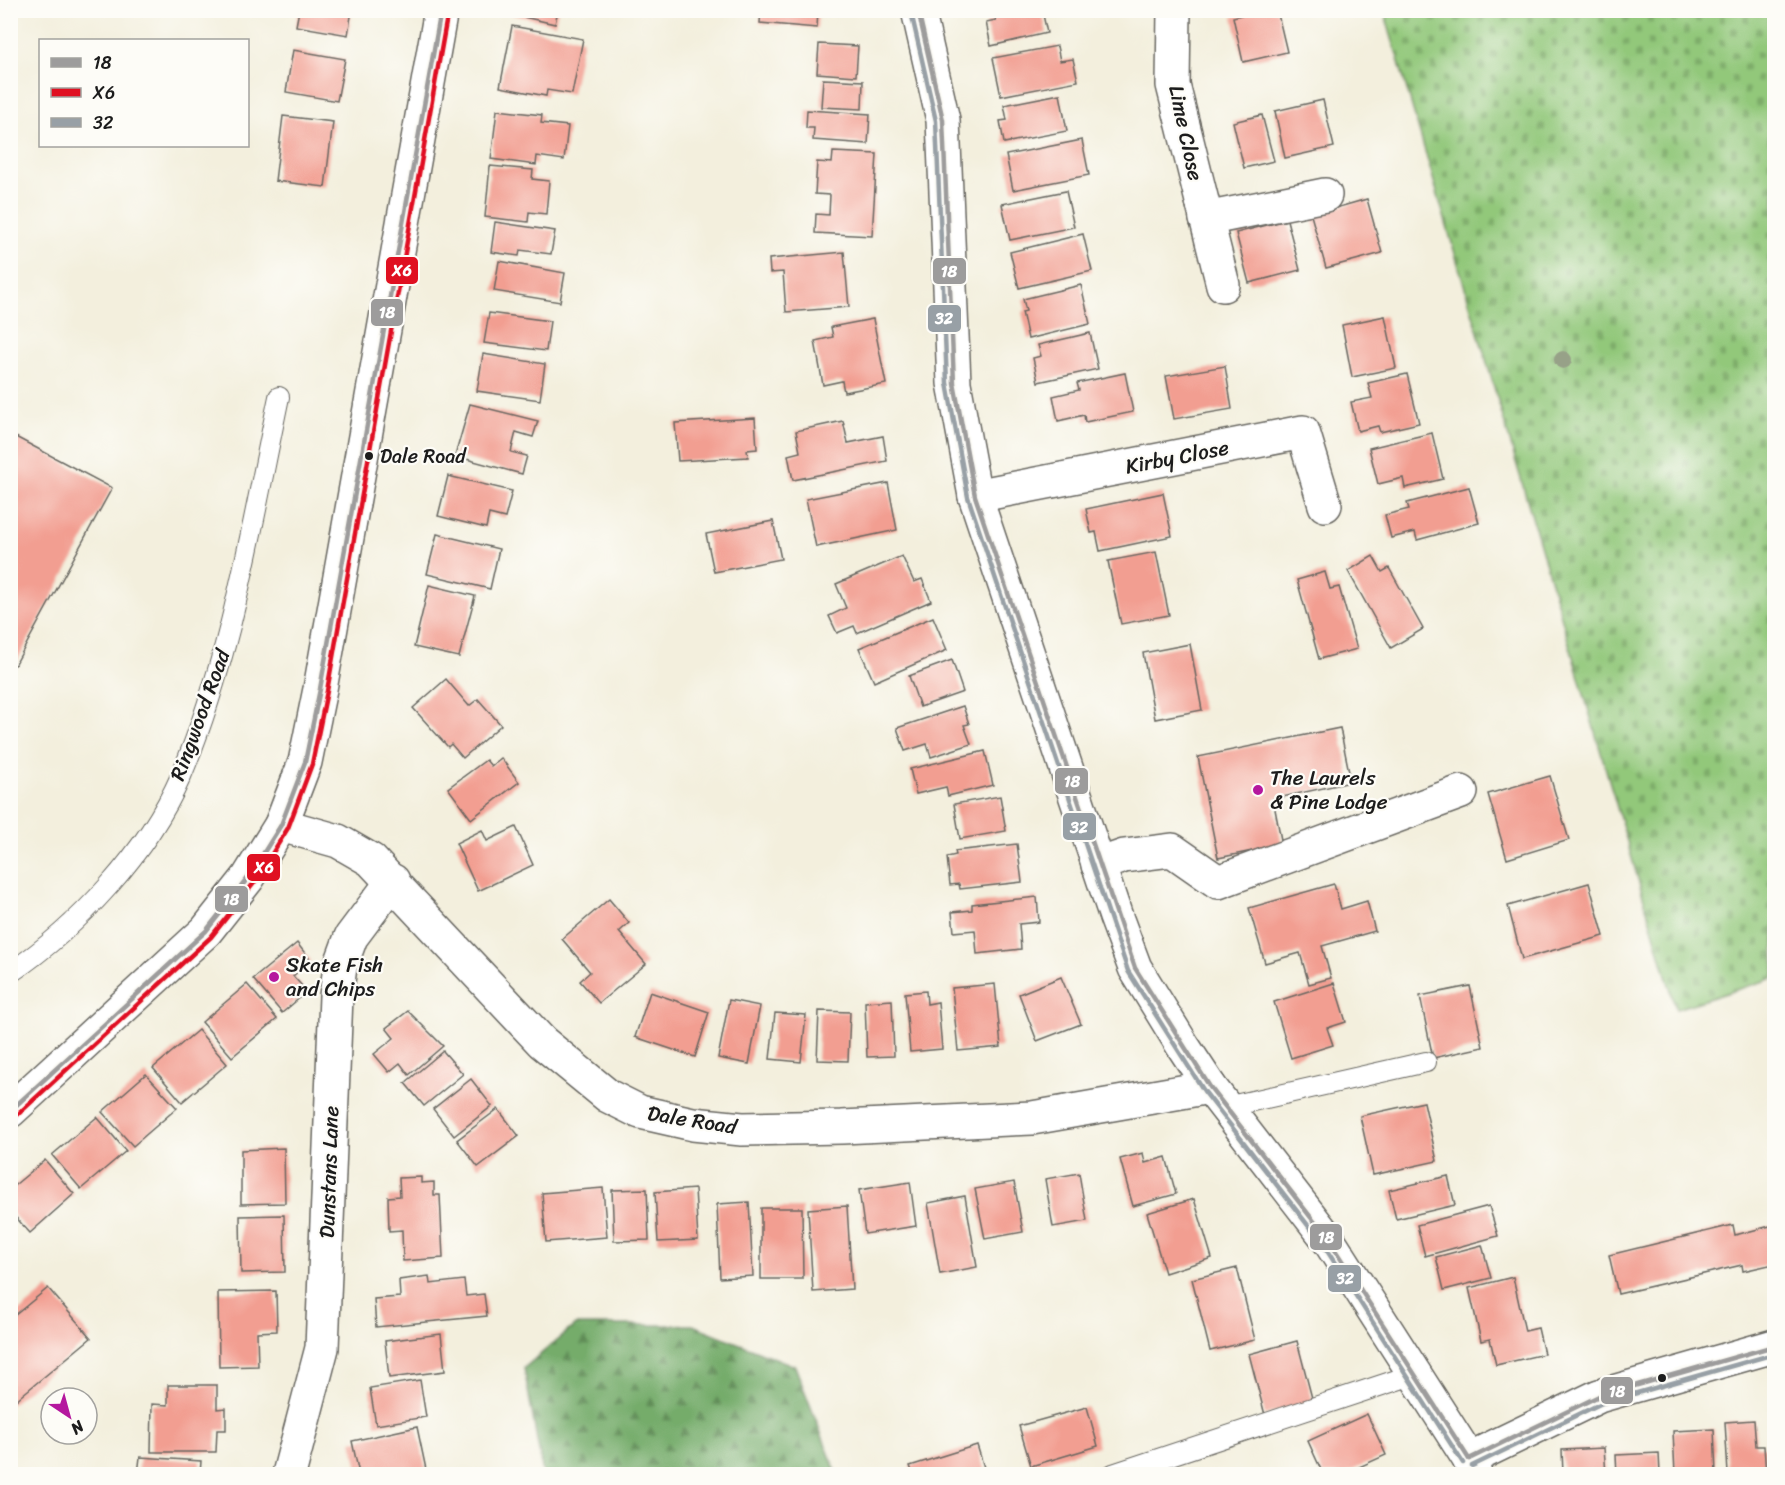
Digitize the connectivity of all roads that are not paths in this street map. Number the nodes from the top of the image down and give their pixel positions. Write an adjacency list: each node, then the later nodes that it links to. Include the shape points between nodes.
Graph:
1 (441, 10): 11 (street, via 320,689 305,762)
2 (918, 10): 8 (street, via 943,120 954,383)
3 (1174, 10): 5 (street, Lime Close, via 1173,85)
4 (1324, 195): 5 (street)
5 (1206, 219): 6 (street, Lime Close)
6 (1222, 285)
7 (279, 397): 14 (lane, Ringwood Road, via 222,661 180,777 144,842 96,900 46,949)
8 (975, 496): 9 (street, Kirby Close, via 1303,432); 12 (street)
9 (1325, 505)
10 (1461, 792): 12 (street, via 1218,882 1172,850 1124,856)
11 (281, 825): 13 (street, Dale Road, via 338,841 371,860); 17 (street, via 248,878 206,931)
12 (1098, 866): 16 (street, via 1135,968)
13 (393, 881): 16 (street, Dale Road, via 542,1042 608,1096 640,1112 693,1124 742,1129 842,1127 1032,1118); 21 (street, Dunstans Lane, via 351,937 340,967 322,1348)
14 (10, 973)
15 (1426, 1062): 16 (lane)
16 (1218, 1097): 19 (street, via 1330,1242)
17 (10, 1111)
18 (1774, 1346): 20 (street, via 1599,1396)
19 (1414, 1370): 20 (street); 22 (lane, via 1400,1379)
20 (1472, 1467)
21 (289, 1474)
22 (1113, 1474)

